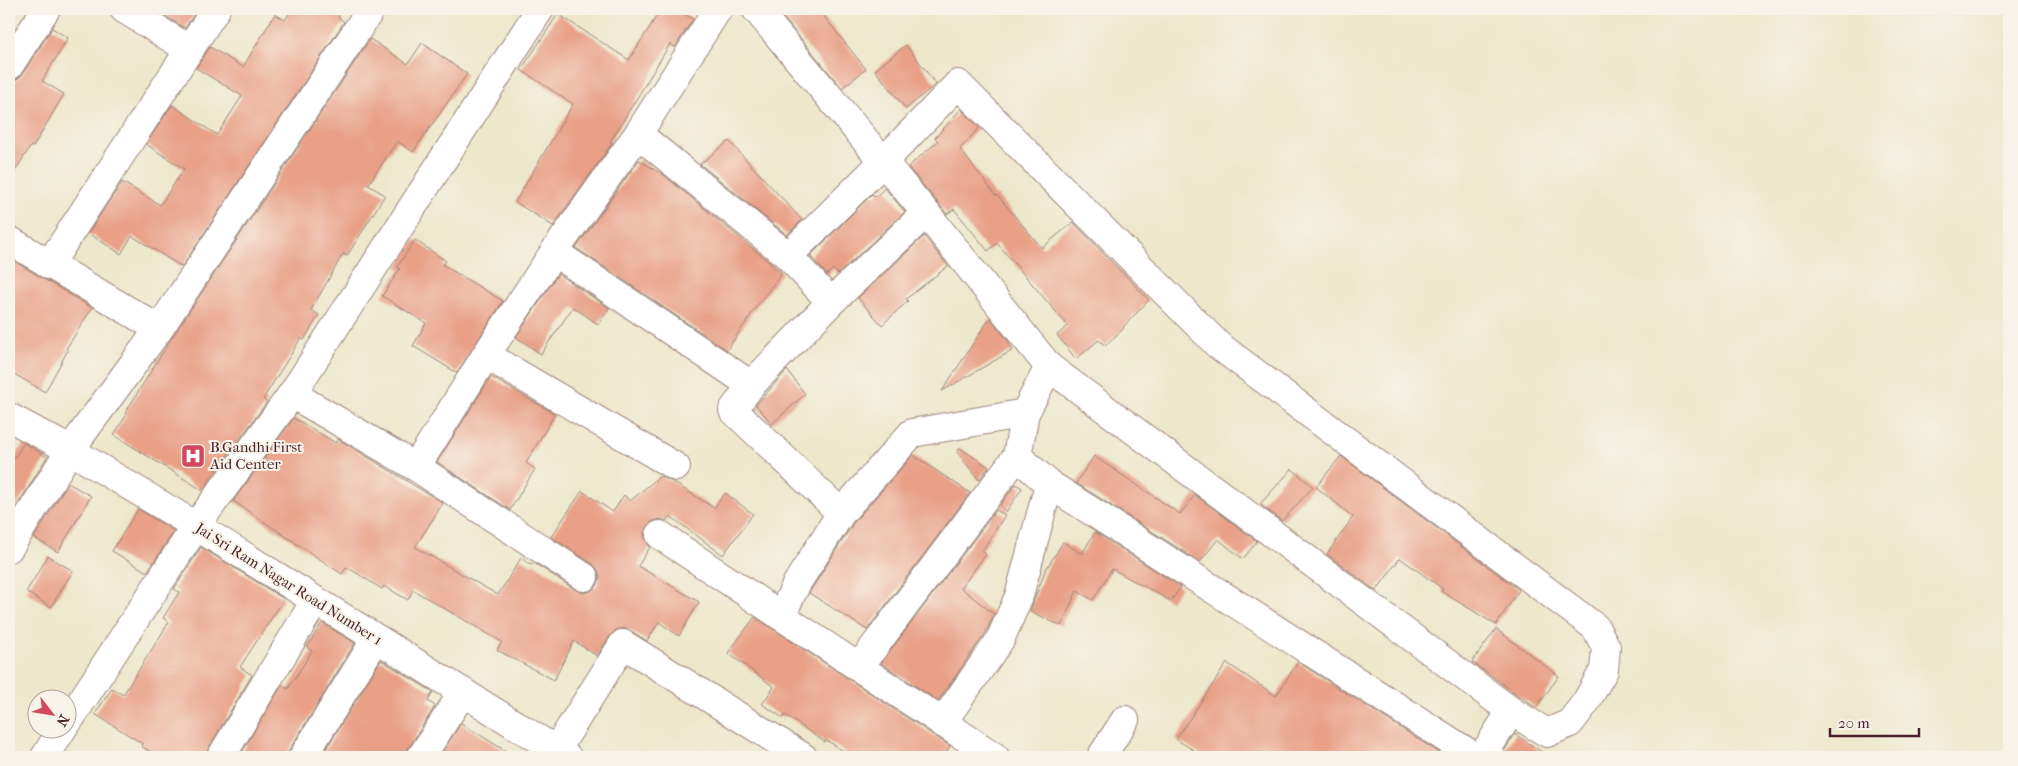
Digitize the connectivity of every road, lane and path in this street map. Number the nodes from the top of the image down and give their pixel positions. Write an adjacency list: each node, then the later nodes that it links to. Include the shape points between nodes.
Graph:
1 (46, 9): 9 (street)
2 (124, 9): 8 (street)
3 (216, 9): 8 (street)
4 (372, 9): 18 (street)
5 (540, 9): 22 (street)
6 (718, 9): 10 (street)
7 (756, 9): 11 (street)
8 (190, 50): 16 (street)
9 (9, 66)
10 (638, 134): 14 (street); 15 (street)
11 (883, 162): 12 (street); 15 (street); 41 (street, via 958,84 1218,345 1595,627 1606,647 1604,670 1570,723 1547,733)
12 (926, 213): 17 (street); 20 (street)
13 (9, 240): 16 (street)
14 (554, 252): 19 (street); 21 (street)
15 (788, 256): 17 (street)
16 (49, 265): 18 (street)
17 (831, 302): 21 (street)
18 (159, 329): 25 (street)
19 (486, 356): 27 (street); 28 (street)
20 (1050, 367): 23 (street); 41 (street)
21 (751, 385): 30 (street, via 733,410)
22 (292, 394): 28 (street); 31 (street)
23 (1025, 413): 26 (street); 30 (street, via 912,433)
24 (9, 417): 25 (street, Jai Sri Ram Nagar Road Number 1)
25 (70, 450): 31 (street, Jai Sri Ram Nagar Road Number 1); 33 (street)
26 (1017, 456): 29 (street); 38 (street)
27 (676, 467)
28 (416, 468): 34 (street)
29 (1049, 484): 43 (street, via 1019,596 1000,640); 53 (street)
30 (841, 513): 36 (street, via 797,583)
31 (196, 526): 35 (street, Jai Sri Ram Nagar Road Number 1); 40 (street)
32 (660, 535): 36 (street)
33 (9, 548)
34 (584, 577)
35 (315, 601): 37 (street, Jai Sri Ram Nagar Road Number 1); 47 (street)
36 (781, 616): 38 (street)
37 (376, 639): 39 (street, Jai Sri Ram Nagar Road Number 1); 48 (street)
38 (859, 667): 43 (street)
39 (463, 692): 45 (street, Jai Sri Ram Nagar Road Number 1); 49 (street)
40 (78, 707)
41 (1511, 711): 54 (street)
42 (1125, 720): 52 (street)
43 (942, 723): 51 (street)
44 (56, 738): 46 (street)
45 (558, 755): 50 (street, via 623,644)
46 (44, 757)
47 (221, 757)
48 (303, 757)
49 (421, 757)
50 (804, 757)
51 (995, 757)
52 (1101, 757)
53 (1475, 757)
54 (1482, 757)

